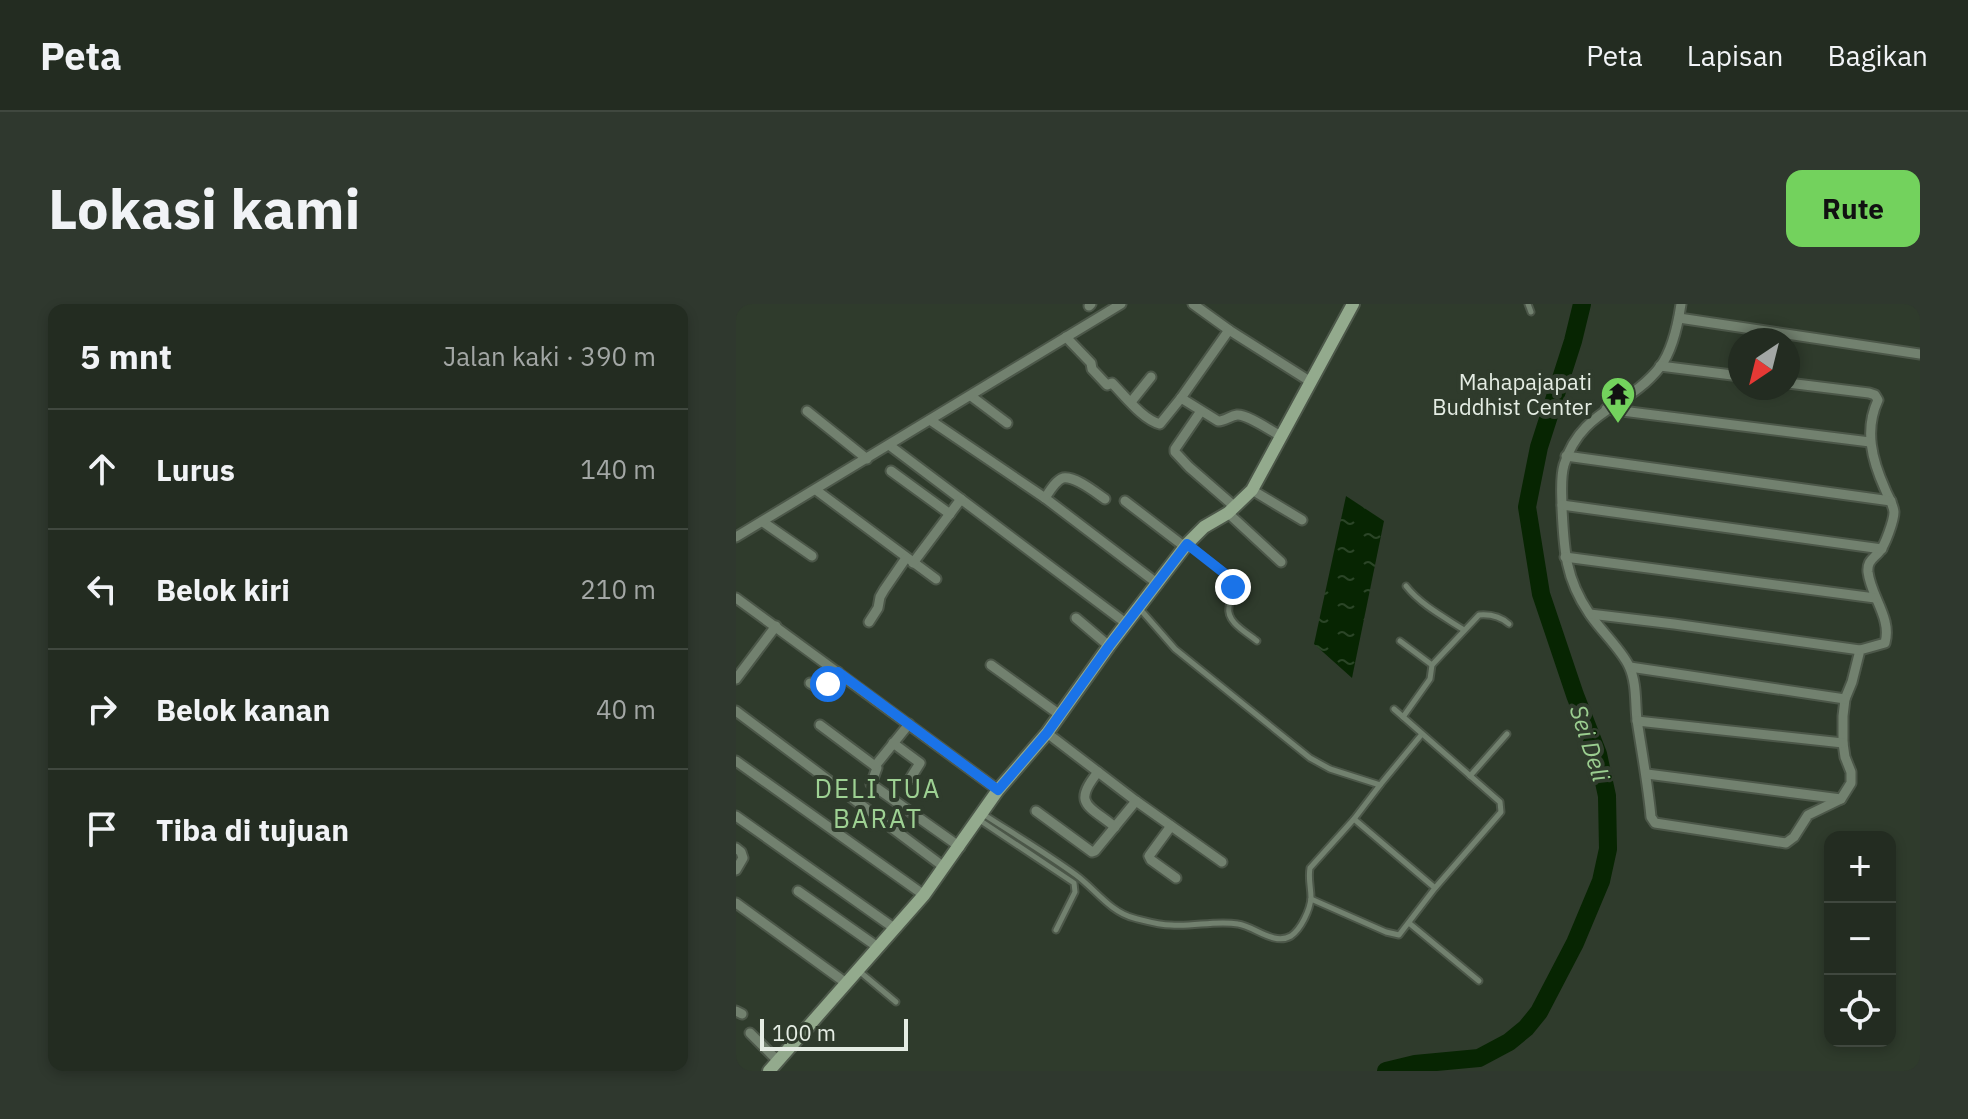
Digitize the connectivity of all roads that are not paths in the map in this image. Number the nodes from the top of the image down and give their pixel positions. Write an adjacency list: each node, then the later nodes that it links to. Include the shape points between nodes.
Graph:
1 (1121, 304): 9 (street)
2 (1193, 304): 8 (street)
3 (1353, 304): 14 (main road)
4 (1528, 304): 6 (lane)
5 (1681, 304): 7 (street)
6 (1531, 312)
7 (1679, 318): 10 (street); 11 (street)
8 (1229, 330): 14 (street); 17 (street)
9 (1066, 337): 16 (street); 18 (street, via 1107,385 1112,383)
10 (1920, 354)
11 (1660, 366): 12 (street); 19 (street)
12 (1728, 374)
13 (1151, 377): 18 (street)
14 (1311, 382): 24 (main road)
15 (1800, 385): 25 (street, via 1875,395)
16 (971, 396): 22 (street); 23 (street)
17 (1181, 398): 18 (street, via 1160,424); 21 (street)
18 (1131, 402)
19 (1606, 409): 25 (street); 27 (street, via 1581,431)
20 (807, 411): 28 (street)
21 (1201, 411): 24 (street, via 1221,422 1241,415); 38 (street, via 1175,452)
22 (930, 420): 26 (street); 32 (street)
23 (1007, 423)
24 (1281, 436): 31 (main road)
25 (1870, 442): 36 (street)
26 (889, 445): 28 (street); 33 (street)
27 (1566, 456): 36 (street); 37 (street)
28 (867, 459): 30 (street)
29 (891, 471): 39 (street)
30 (816, 490): 41 (street); 47 (street)
31 (1252, 490): 38 (main road); 40 (street)
32 (1045, 498): 34 (street, via 1063,478); 50 (street)
33 (961, 499): 39 (street); 58 (street)
34 (1105, 499)
35 (1125, 501): 43 (street)
36 (1891, 501): 44 (street, via 1894,517)
37 (1562, 505): 44 (street); 46 (street)
38 (1232, 510): 43 (main road); 48 (street)
39 (950, 514): 47 (street)
40 (1302, 520)
41 (763, 522): 42 (street); 45 (street)
42 (736, 537)
43 (1186, 546): 50 (main road); 62 (lane, via 1233,580 1228,614)
44 (1882, 549): 53 (street, via 1868,566)
45 (812, 556)
46 (1565, 557): 53 (street); 55 (street, via 1576,593)
47 (910, 561): 49 (street); 57 (street, via 884,590)
48 (1281, 562)
49 (936, 579)
50 (1158, 584): 54 (main road)
51 (1406, 586): 61 (lane)
52 (736, 598): 60 (street)
53 (1875, 598): 65 (street, via 1887,638)
54 (1140, 608): 58 (main road); 91 (lane, via 1175,649 1310,758)
55 (1590, 614): 65 (street); 68 (street)
56 (1076, 618): 64 (street)
57 (869, 622)
58 (1127, 624): 64 (main road)
59 (1509, 624): 61 (lane, via 1490,614 1479,615)
60 (776, 626): 69 (street); 70 (street)
61 (1464, 630): 67 (lane)
62 (1257, 641)
63 (1400, 641): 67 (lane)
64 (1109, 646): 75 (main road)
65 (1860, 650): 72 (street)
66 (991, 665): 75 (street)
67 (1432, 665): 76 (lane, via 1430,679)
68 (1630, 667): 72 (street); 77 (street)
69 (838, 672): 71 (street, via 821,689); 78 (street)
70 (736, 679)
71 (810, 683)
72 (1845, 699): 84 (street)
73 (1394, 709): 76 (lane)
74 (736, 711): 104 (street)
75 (1060, 715): 80 (main road)
76 (1403, 717): 81 (lane)
77 (1637, 721): 84 (street); 88 (street)
78 (909, 724): 83 (street); 92 (street)
79 (820, 725): 86 (street)
80 (1047, 733): 87 (street); 92 (main road)
81 (1422, 734): 89 (lane); 91 (lane)
82 (1507, 734): 89 (lane)
83 (893, 743): 86 (street); 90 (street, via 920,763)
84 (1843, 743): 93 (street, via 1851,783)
85 (736, 761): 109 (street)
86 (875, 766): 101 (street, via 871,784)
87 (1098, 772): 94 (street); 100 (street, via 1084,799)
88 (1647, 774): 93 (street); 93 (street, via 1655,823 1786,843 1808,815)
89 (1470, 776): 107 (lane, via 1500,802 1501,812)
90 (910, 779)
91 (1380, 785): 98 (lane)
92 (998, 790): 97 (main road)
93 (1841, 799)
94 (1136, 801): 99 (street); 100 (street)
95 (1036, 811): 100 (street, via 1090,852)
96 (736, 816): 113 (street)
97 (980, 816): 101 (main road); 110 (lane, via 1077,876 1131,918 1169,926 1234,923 1281,939 1304,919); 114 (lane, via 1074,883 1075,892)
98 (1354, 819): 107 (lane); 110 (lane, via 1310,868)
99 (1171, 826): 103 (street); 106 (street, via 1149,856)
100 (1115, 827)
101 (960, 847): 104 (main road)
102 (736, 848): 105 (street, via 743,858)
103 (1222, 862)
104 (944, 867): 109 (main road)
105 (736, 870)
106 (1176, 878)
107 (1435, 888): 112 (lane)
108 (798, 891): 115 (street)
109 (924, 895): 113 (main road)
110 (1311, 899): 112 (lane, via 1395,936)
111 (736, 903): 118 (street)
112 (1409, 923): 117 (lane)
113 (894, 928): 115 (main road)
114 (1056, 930)
115 (879, 948): 116 (main road)
116 (858, 970): 118 (main road); 119 (lane)
117 (1479, 981)
118 (846, 983): 121 (main road)
119 (896, 1002)
120 (750, 1033): 121 (street)
121 (778, 1061): 122 (main road)
122 (769, 1071)

